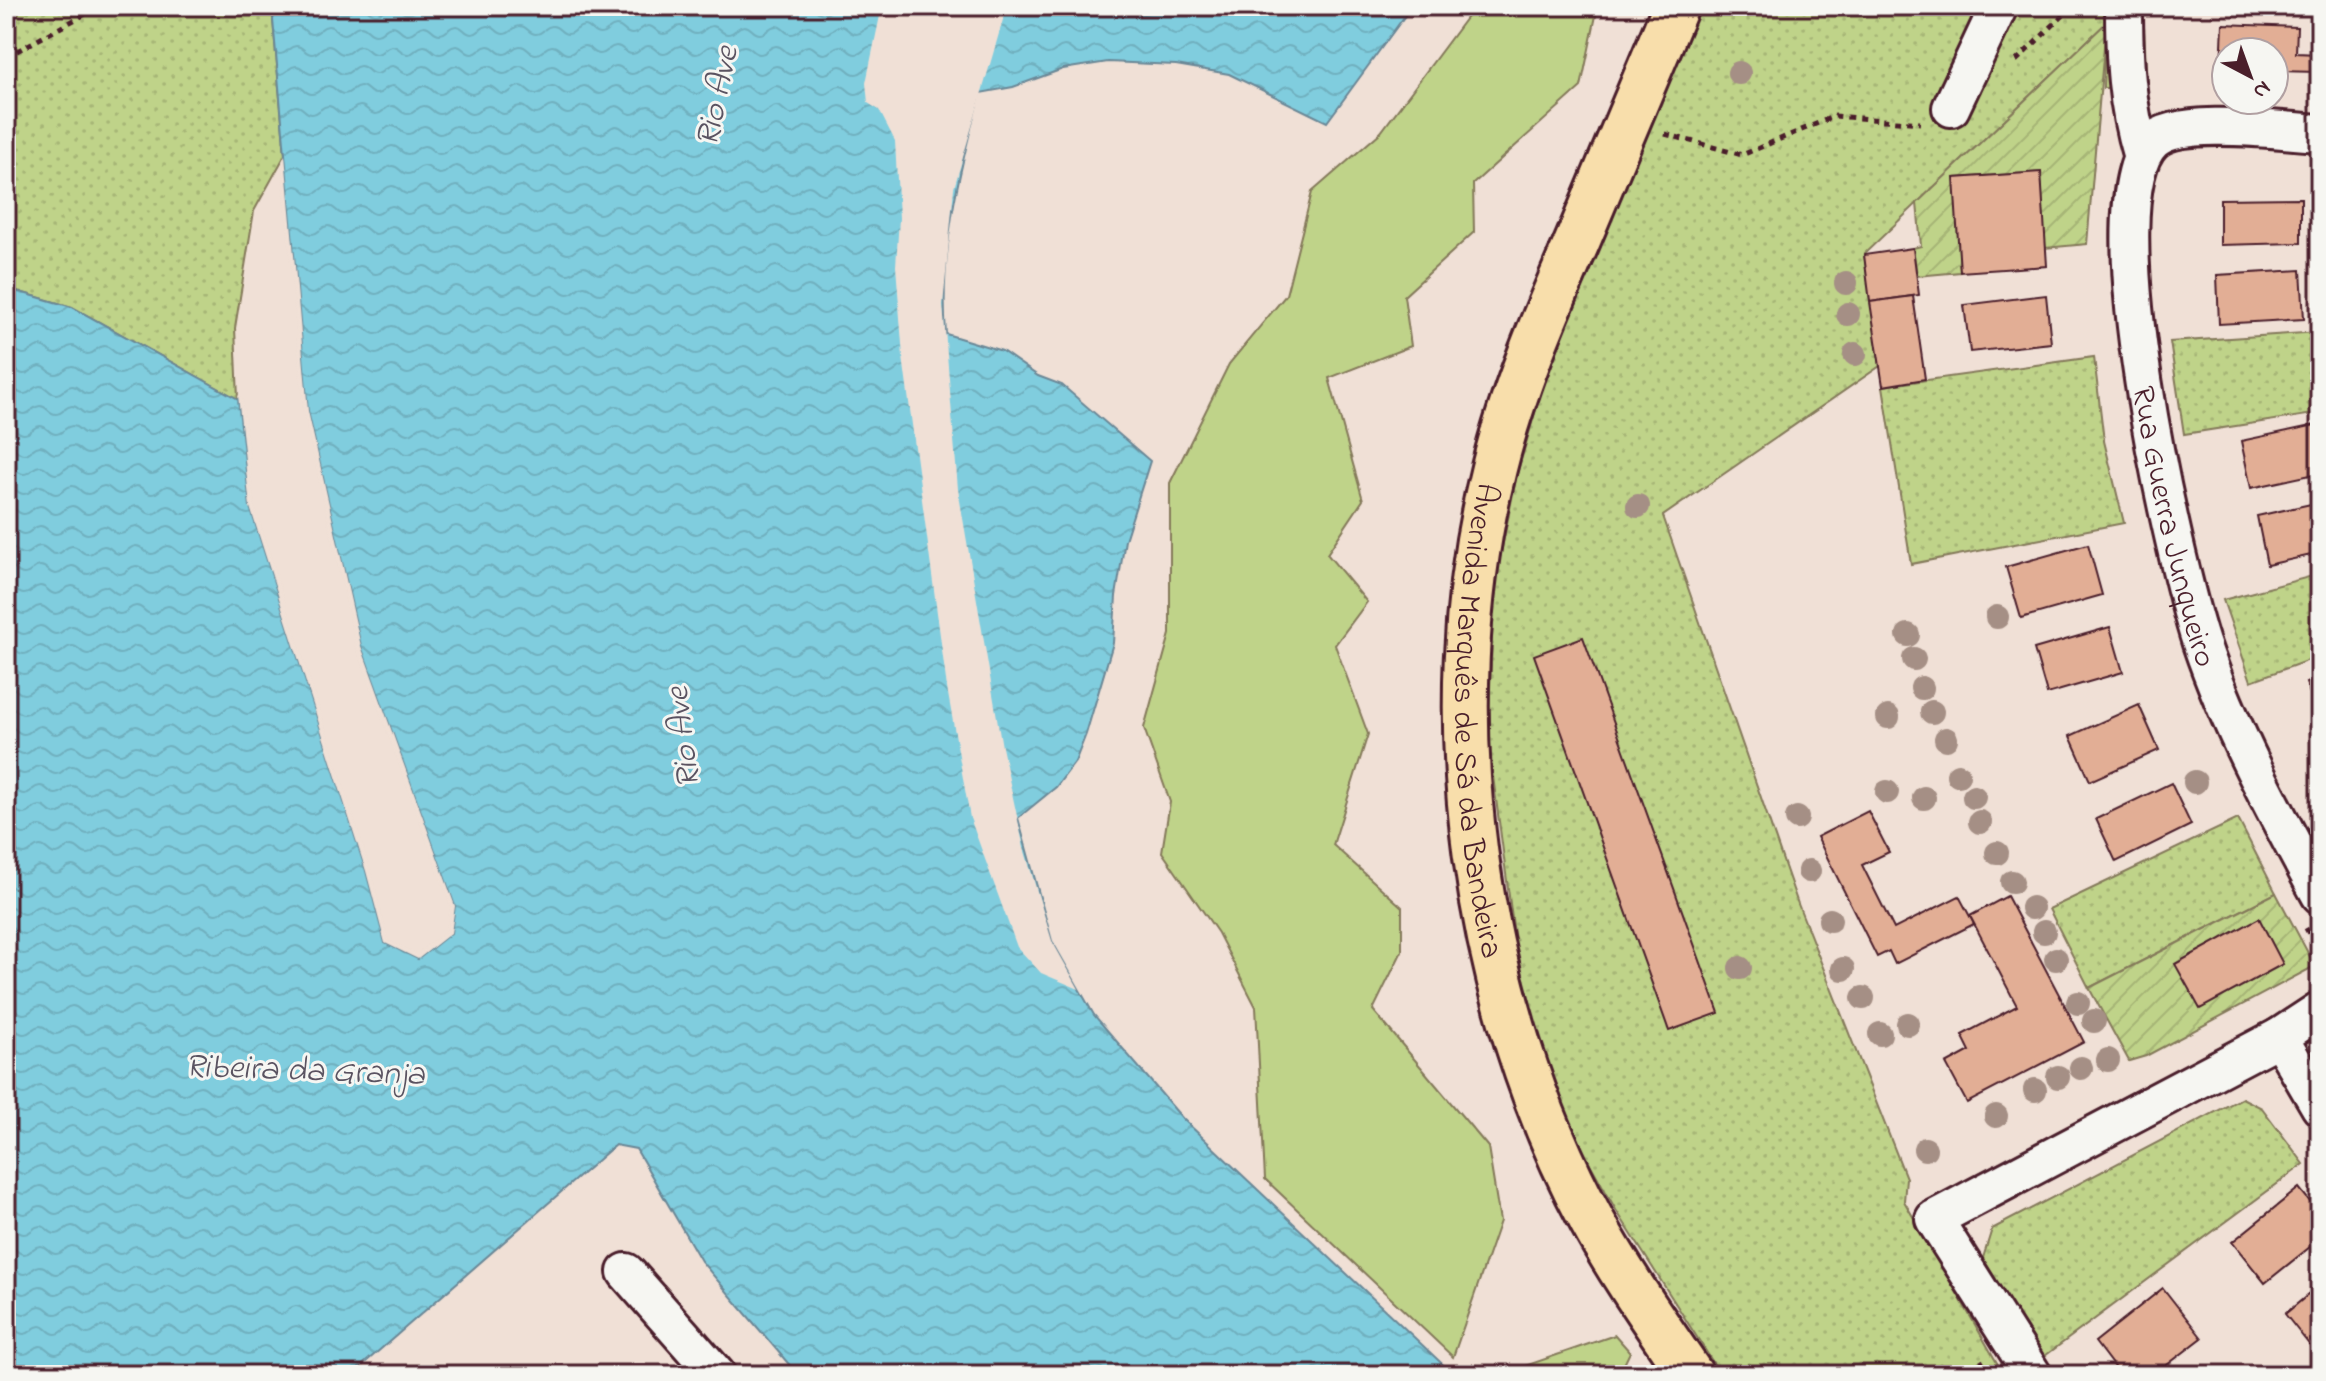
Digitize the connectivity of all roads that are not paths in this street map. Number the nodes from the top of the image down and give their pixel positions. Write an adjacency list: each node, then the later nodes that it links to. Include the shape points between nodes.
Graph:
1 (1676, 6): 13 (main road, Avenida Marquês de Sá da Bandeira, via 1527,359 1493,469 1471,596 1466,739 1480,886 1498,984 1546,1123 1592,1221)
2 (1999, 6): 4 (street)
3 (2124, 6): 6 (street, via 2131,120)
4 (1943, 116)
5 (2320, 133): 6 (street, via 2200,126)
6 (2148, 146): 7 (street, Rua Guerra Junqueiro, via 2131,220 2137,358 2160,475 2201,643 2268,800)
7 (2320, 895)
8 (2320, 1010): 9 (street)
9 (2279, 1037): 10 (street); 14 (street, via 1934,1219)
10 (2320, 1107)
11 (626, 1272): 12 (street)
12 (717, 1375)
13 (1691, 1375)
14 (2033, 1375)

